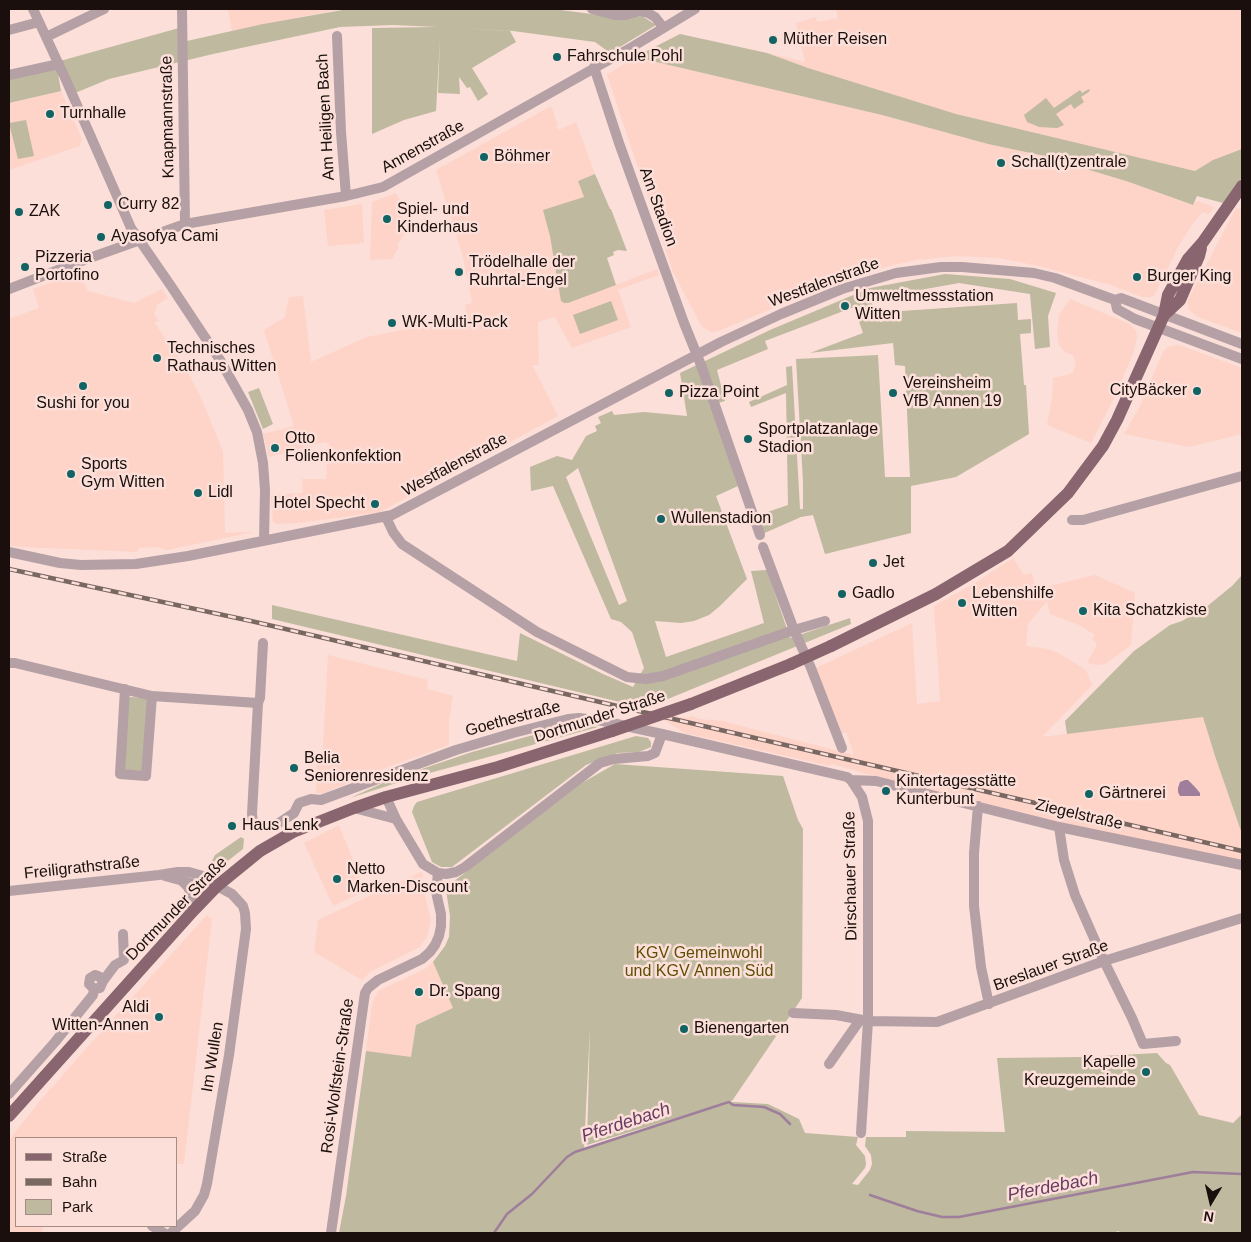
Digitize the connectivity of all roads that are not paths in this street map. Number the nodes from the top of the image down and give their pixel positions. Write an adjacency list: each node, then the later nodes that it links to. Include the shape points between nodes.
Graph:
1 (33, 9): 6 (street)
2 (103, 9): 10 (street)
3 (182, 9): 16 (street, Knapmannstraße)
4 (592, 9): 7 (street, via 615,15 648,12)
5 (695, 9): 7 (street, Annenstraße)
6 (39, 22): 8 (street); 10 (street)
7 (663, 27): 12 (street, Annenstraße)
8 (9, 30)
9 (337, 36): 15 (street, Am Heiligen Bach)
10 (46, 37): 11 (street)
11 (59, 64): 13 (street); 17 (street)
12 (594, 67): 15 (street, Annenstraße, via 383,187); 23 (street, Am Stadion, via 618,143)
13 (9, 75)
14 (1242, 186): 20 (main road, Dortmunder Straße, via 1203,242 1180,300)
15 (346, 196): 16 (street, Annenstraße)
16 (185, 224): 17 (street, Annenstraße)
17 (139, 240): 18 (street, Annenstraße); 29 (street, via 220,360 248,410 261,450)
18 (9, 289)
19 (1115, 300): 20 (street, Westfalenstraße, via 1122,298); 21 (street, Westfalenstraße, via 1117,309); 23 (street, Westfalenstraße, via 1055,278 1021,271 962,267 919,270 842,289 780,314)
20 (1164, 314): 21 (main road, Dortmunder Straße); 22 (street, Westfalenstraße)
21 (1158, 327): 24 (street, Westfalenstraße); 42 (main road, Dortmunder Straße, bridge, via 1106,442 1068,493 1008,550 975,572 831,646 691,704 498,767)
22 (1242, 344)
23 (697, 356): 26 (street, Westfalenstraße); 28 (street)
24 (1242, 359)
25 (1242, 476): 27 (street, via 1083,520)
26 (386, 517): 29 (street, Westfalenstraße); 33 (street, via 402,544 537,632 627,677 646,680 663,676)
27 (1072, 520)
28 (760, 535)
29 (264, 541): 31 (street, via 125,565 73,564)
30 (764, 547): 33 (street)
31 (9, 552)
32 (825, 621): 33 (street)
33 (796, 634): 40 (street)
34 (263, 643): 38 (street, Goethestraße)
35 (9, 663): 36 (street)
36 (125, 689): 37 (street); 37 (street, via 120,774 146,776)
37 (152, 696): 38 (street)
38 (258, 703): 39 (street, Goethestraße, via 252,814 254,822 268,827 294,813 300,803 311,799 321,800 456,750 568,719 603,721)
39 (662, 734): 41 (street); 48 (street, via 655,753 600,763 465,867 446,874)
40 (842, 748)
41 (851, 780): 43 (street, Ziegelstraße, via 876,781); 59 (street, Dirschauer Straße, via 862,797 868,821)
42 (386, 797): 44 (main road, Dortmunder Straße); 45 (street)
43 (978, 806): 46 (street, Ziegelstraße); 57 (street, via 974,906)
44 (354, 808): 45 (street); 51 (main road, Dortmunder Straße, via 293,832 250,858)
45 (396, 819): 48 (street, via 416,856 429,869)
46 (1060, 827): 47 (street, Ziegelstraße); 56 (street, via 1064,860 1072,886)
47 (1242, 865)
48 (438, 872): 66 (street, Rosi-Wolfstein-Straße, via 436,892 441,926 435,944 422,959 378,980 365,993)
49 (159, 875): 50 (street, Freiligrathstraße); 51 (street, Freiligrathstraße, via 189,872 203,876); 52 (street, Freiligrathstraße)
50 (180, 879): 51 (street, Freiligrathstraße, via 198,885); 53 (street, via 191,894)
51 (217, 886): 53 (main road, Dortmunder Straße); 65 (street, Im Wullen, via 232,894 243,906 246,929 204,1195 195,1211)
52 (9, 891)
53 (193, 911): 63 (main road, Dortmunder Straße)
54 (1242, 918): 56 (street, Breslauer Straße)
55 (123, 934): 62 (street, via 124,960 115,965 103,981 97,976 90,978 93,995)
56 (1104, 962): 57 (street, Breslauer Straße); 60 (street, via 1143,1044)
57 (989, 1004): 59 (street, Breslauer Straße, via 933,1023)
58 (793, 1012): 59 (street)
59 (864, 1020): 61 (street); 64 (street, Dirschauer Straße)
60 (1176, 1040)
61 (829, 1064)
62 (9, 1094)
63 (9, 1116)
64 (861, 1133)
65 (178, 1227)
66 (331, 1233)

